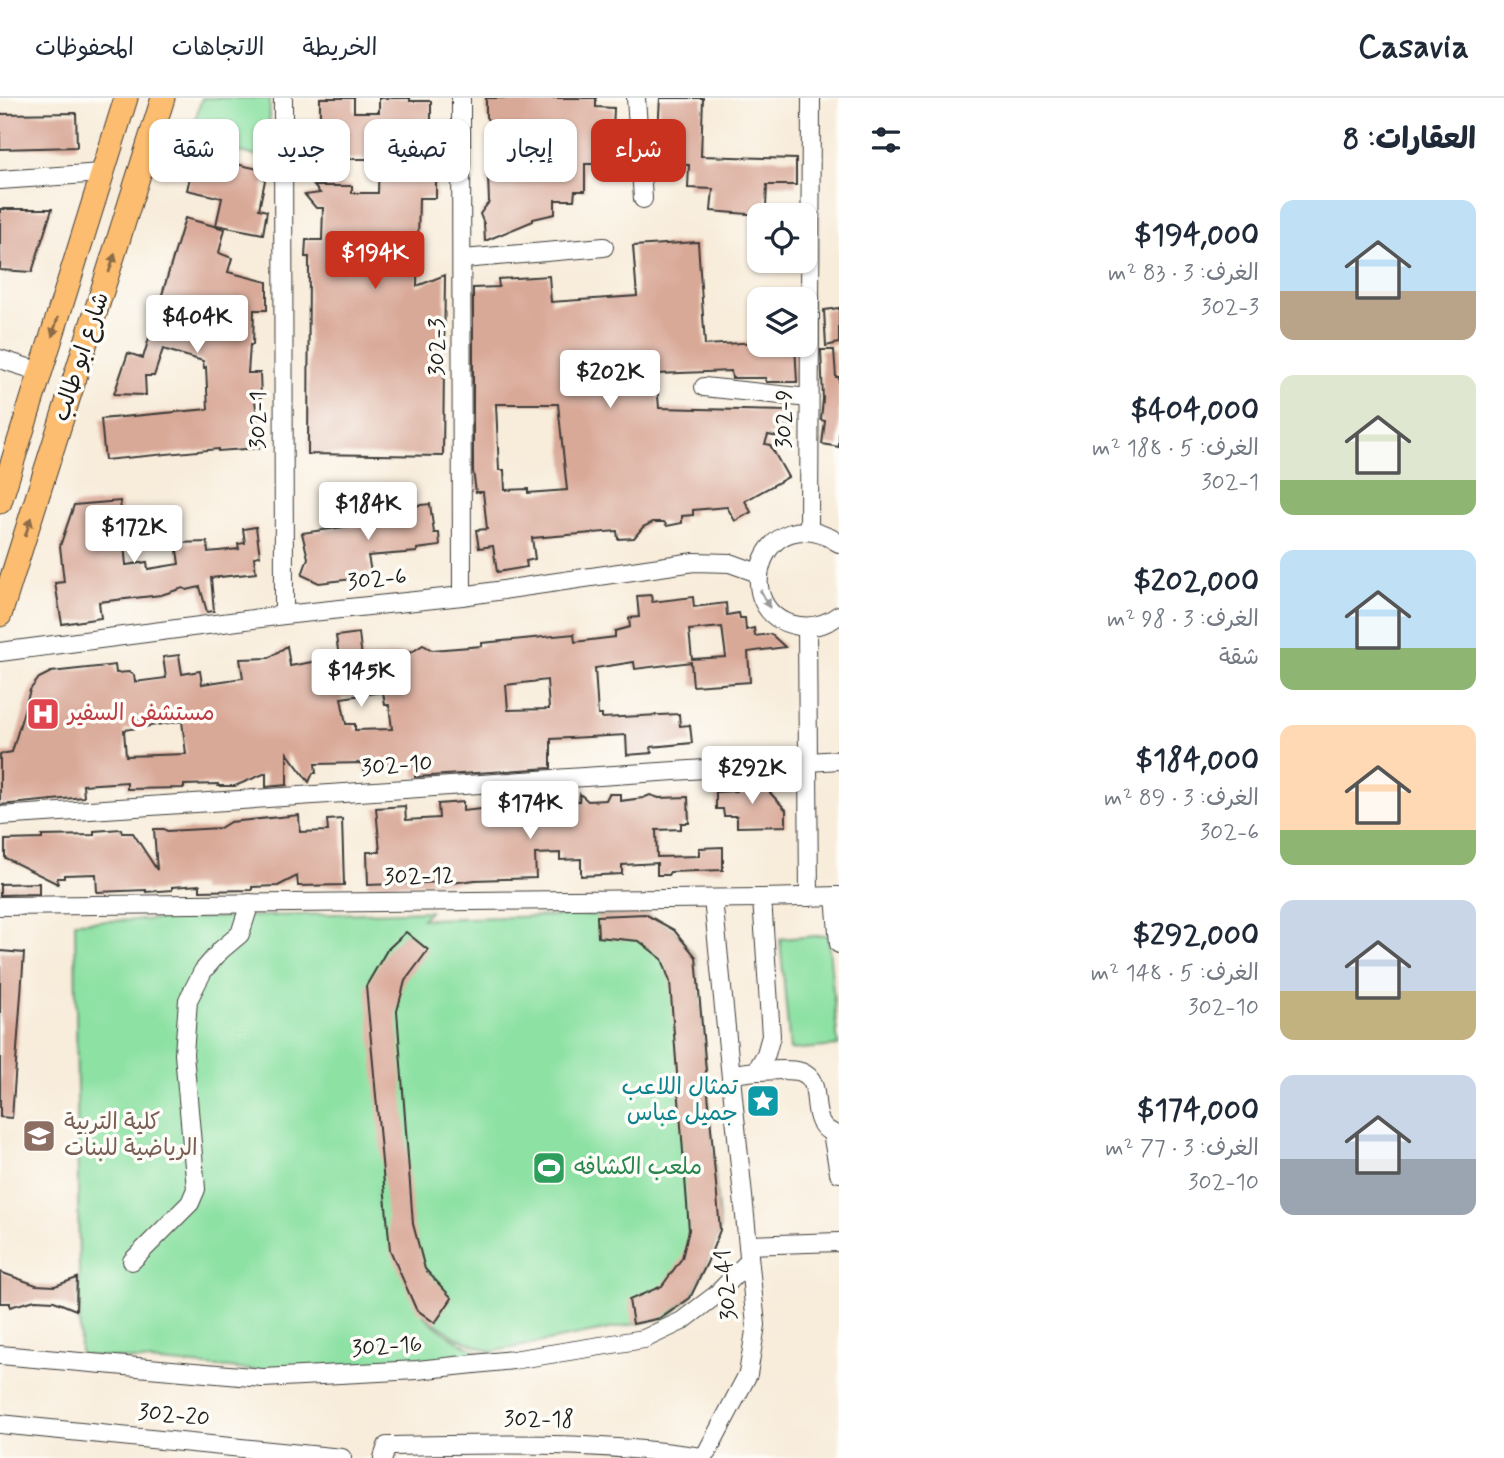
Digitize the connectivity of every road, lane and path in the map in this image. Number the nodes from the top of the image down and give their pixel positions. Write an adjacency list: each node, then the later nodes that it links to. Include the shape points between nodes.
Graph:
1 (126, 98): 7 (main road, شارع ابو طالب)
2 (163, 98): 21 (main road, شارع ابو طالب, one-way to 2)
3 (283, 98): 22 (street, 302-1)
4 (461, 98): 11 (street, 302-3)
5 (636, 98): 9 (street)
6 (811, 98): 15 (street, 302-9)
7 (102, 173): 8 (street); 13 (main road, شارع ابو طالب, one-way to 13)
8 (0, 180)
9 (643, 199)
10 (604, 247): 11 (street)
11 (463, 259): 20 (street, 302-3)
12 (0, 359): 13 (street)
13 (41, 372): 16 (main road, شارع ابو طالب)
14 (704, 387): 15 (street)
15 (809, 398): 17 (street, 302-9)
16 (1, 492)
17 (809, 530): 18 (street); 19 (street, via 781,537 762,559)
18 (839, 543)
19 (758, 573): 20 (street, 302-6, via 730,563 694,562); 24 (street, one-way to 24, via 765,604 776,617)
20 (462, 596): 22 (street, 302-6)
21 (0, 615)
22 (284, 615): 25 (street, 302-6)
23 (839, 615): 24 (street, via 823,625)
24 (807, 627): 27 (street)
25 (0, 652)
26 (839, 761): 27 (street, 302-10)
27 (808, 763): 28 (street, 302-10); 30 (street)
28 (0, 816)
29 (837, 896): 30 (street, 302-12); 35 (street)
30 (809, 897): 31 (street, 302-12)
31 (762, 898): 32 (street, 302-12); 36 (street, via 771,1037)
32 (713, 899): 33 (street, 302-12); 37 (street, 302-41)
33 (250, 904): 34 (street, 302-12); 42 (street, via 240,934 203,971 188,999 184,1054 196,1189 190,1203)
34 (0, 906)
35 (839, 944)
36 (756, 1071): 37 (street); 38 (street, via 807,1075 814,1084 820,1122)
37 (732, 1074): 41 (street, 302-41)
38 (836, 1134): 39 (street)
39 (839, 1173)
40 (839, 1242): 41 (street)
41 (749, 1253): 43 (street, 302-16, via 716,1295 644,1339 513,1360 262,1378); 47 (street, 302-41, via 756,1325 748,1374)
42 (132, 1261)
43 (0, 1355)
44 (0, 1424): 45 (street, 302-20)
45 (342, 1458)
46 (383, 1458): 47 (street, 302-18, via 387,1446 522,1444 598,1445)
47 (702, 1458)

